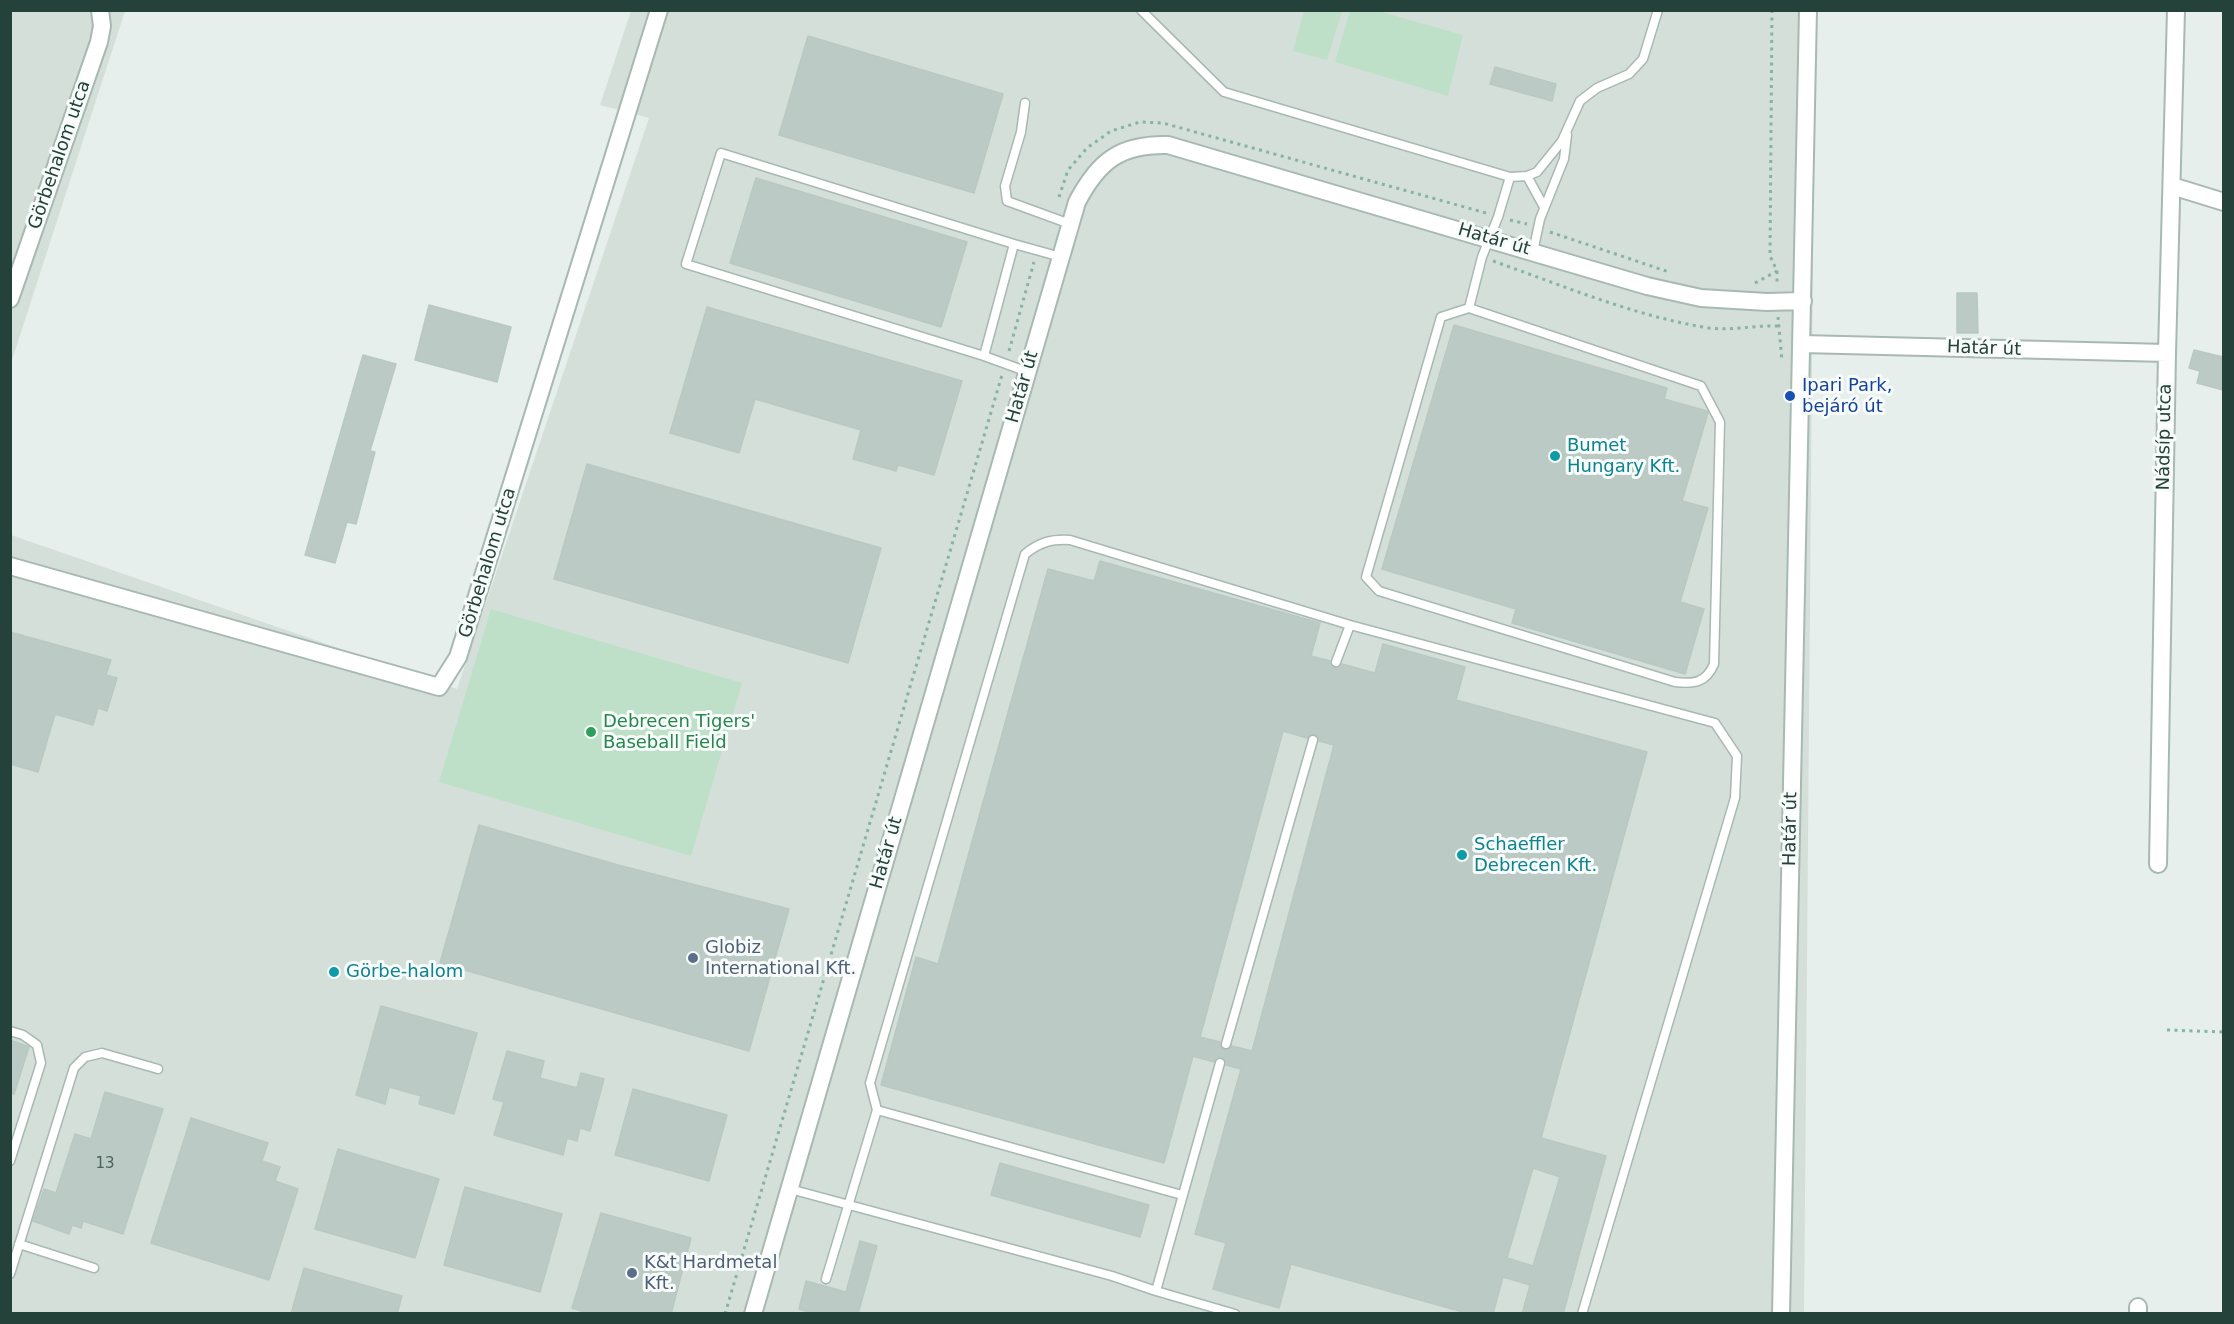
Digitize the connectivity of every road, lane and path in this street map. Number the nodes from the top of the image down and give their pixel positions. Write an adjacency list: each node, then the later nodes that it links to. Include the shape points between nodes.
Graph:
1 (100, 10): 26 (street, Görbehalom utca, via 99,42)
2 (659, 10): 34 (street, Görbehalom utca, via 459,657 439,687)
3 (1141, 10): 11 (lane, via 1224,92)
4 (1658, 10): 9 (lane, via 1643,59 1629,74 1597,88 1580,101)
5 (1772, 10): 25 (path, via 1770,256 1777,271)
6 (1808, 10): 27 (street, Határ út)
7 (2176, 10): 12 (street, Nádsíp utca)
8 (1025, 103): 16 (lane, via 1022,132 1005,186 1007,201)
9 (1567, 131): 10 (lane, via 1537,172); 14 (lane, via 1564,159)
10 (1527, 176): 11 (lane); 14 (lane)
11 (1510, 177): 15 (lane)
12 (2172, 186): 13 (street); 30 (street, Nádsíp utca)
13 (2223, 202)
14 (1544, 207): 18 (lane)
15 (1498, 217): 16 (path, via 1163,123 1140,123 1111,131 1087,148 1068,170); 18 (path); 19 (lane)
16 (1052, 219): 17 (lane)
17 (1070, 224): 19 (street, Határ út, via 1087,182 1101,165 1131,148 1149,145 1168,146); 23 (street, Határ út)
18 (1538, 227): 22 (lane); 24 (path)
19 (1490, 239): 22 (street, Határ út); 28 (lane)
20 (1014, 244): 21 (lane); 31 (lane); 31 (lane, via 721,153 686,264)
21 (1037, 250): 23 (lane); 32 (path)
22 (1533, 252): 27 (street, Határ út, via 1701,298)
23 (1061, 257): 33 (street, Határ út)
24 (1673, 273)
25 (1754, 283)
26 (10, 299)
27 (1803, 301): 29 (street, Határ út)
28 (1469, 308): 28 (lane, via 1441,317 1366,577 1379,591 1663,679 1692,684 1702,681 1714,664 1720,422 1701,386)
29 (1802, 344): 30 (street, Határ út); 59 (street, Határ út)
30 (2167, 353): 38 (street, Nádsíp utca)
31 (984, 356): 32 (lane)
32 (1005, 364): 33 (lane); 55 (path)
33 (1028, 372): 47 (street, Határ út)
34 (10, 566)
35 (1350, 625): 36 (lane); 45 (lane, via 1070,540 1052,539 1025,554 870,1083); 58 (lane, via 1715,723 1737,756 1735,798)
36 (1336, 662)
37 (1313, 740): 42 (lane)
38 (2158, 864)
39 (2167, 1030): 41 (path)
40 (10, 1032): 46 (lane, via 37,1045 41,1063)
41 (2223, 1032)
42 (1226, 1044)
43 (1220, 1064): 48 (lane)
44 (158, 1069): 50 (lane, via 102,1053 85,1057 74,1068)
45 (877, 1110): 48 (lane); 49 (lane)
46 (10, 1161)
47 (790, 1189): 49 (lane); 56 (street, Határ út)
48 (1182, 1195): 54 (lane)
49 (848, 1206): 53 (lane); 54 (lane)
50 (20, 1244): 51 (lane); 52 (lane)
51 (94, 1268)
52 (10, 1274)
53 (826, 1279)
54 (1156, 1291): 57 (lane)
55 (725, 1314)
56 (753, 1314)
57 (1235, 1314)
58 (1582, 1314)
59 (1780, 1314)

